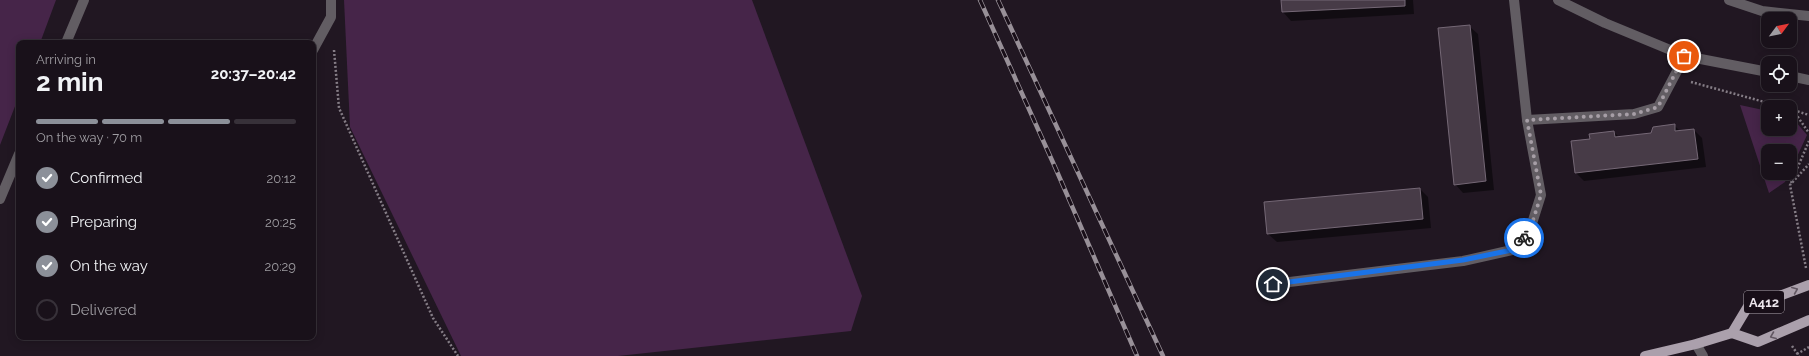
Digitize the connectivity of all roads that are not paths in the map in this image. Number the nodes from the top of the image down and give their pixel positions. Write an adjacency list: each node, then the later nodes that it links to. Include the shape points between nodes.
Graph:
1 (84, 0): 7 (street)
2 (331, 0): 8 (street, via 331,17)
3 (1514, 0): 13 (street)
4 (1558, 0): 9 (street)
5 (1729, 0): 6 (street, via 1762,11)
6 (1809, 16)
7 (67, 40)
8 (316, 44)
9 (1684, 56): 10 (street); 13 (street, via 1658,107 1634,114)
10 (1761, 71)
11 (1797, 77): 12 (street)
12 (1809, 80)
13 (1527, 120): 16 (street, via 1541,195 1529,233 1512,250 1463,260)
14 (16, 161): 15 (street)
15 (0, 199)
16 (1273, 284)
17 (1809, 285): 19 (main road, A412, one-way to 17, via 1747,308)
18 (1809, 320): 19 (main road, A412, one-way to 19, via 1758,342)
19 (1732, 334): 20 (main road)
20 (1696, 344): 21 (main road); 22 (street)
21 (1645, 356)
22 (1703, 356)

